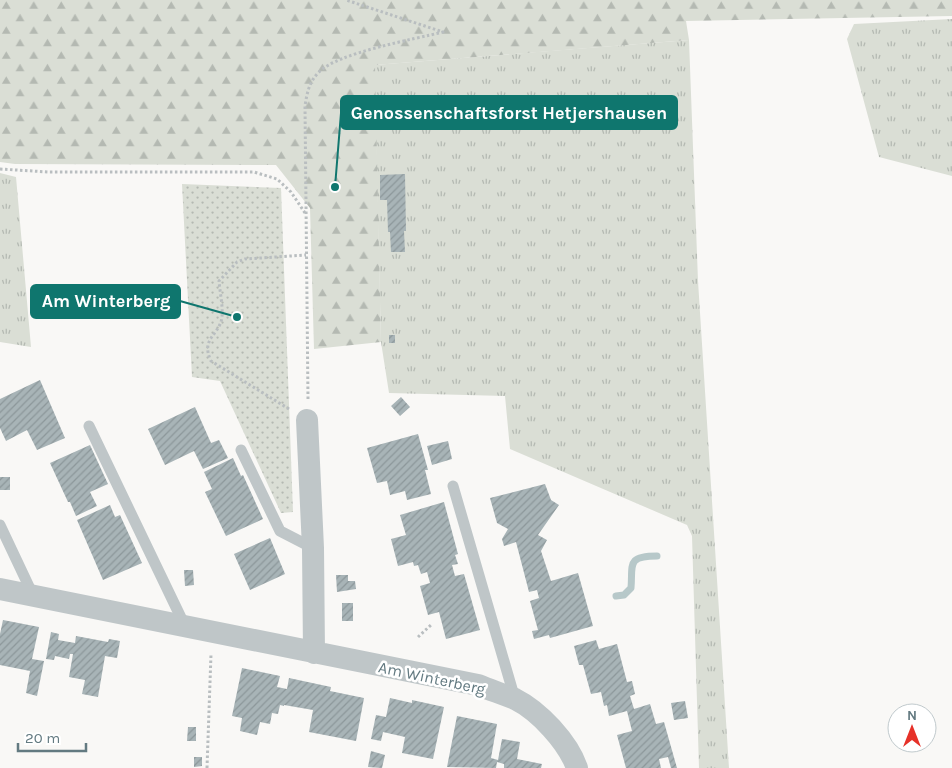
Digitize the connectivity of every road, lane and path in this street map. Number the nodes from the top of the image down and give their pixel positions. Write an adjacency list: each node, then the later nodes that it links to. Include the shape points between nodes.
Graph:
1 (346, 0): 3 (path, via 443,32 338,60 320,71 308,86 304,106)
2 (0, 169): 3 (path, via 254,172 276,179 291,192)
3 (305, 214): 4 (path)
4 (306, 255): 5 (path); 5 (path, via 236,262 219,281 222,318 211,336 208,354 211,361)
5 (307, 420): 10 (street)
6 (89, 426): 14 (lane)
7 (241, 450): 10 (lane, via 280,531)
8 (453, 486): 18 (lane)
9 (0, 525): 12 (lane)
10 (312, 548): 17 (street)
11 (0, 589): 12 (street, Am Winterberg)
12 (33, 595): 14 (street, Am Winterberg)
13 (432, 624): 16 (path)
14 (185, 626): 15 (street, Am Winterberg)
15 (212, 631): 17 (street, Am Winterberg); 19 (path)
16 (418, 637)
17 (314, 653): 18 (street, Am Winterberg, via 478,685)
18 (515, 699): 20 (street, Am Winterberg, via 540,716 561,740)
19 (207, 768)
20 (576, 768)

